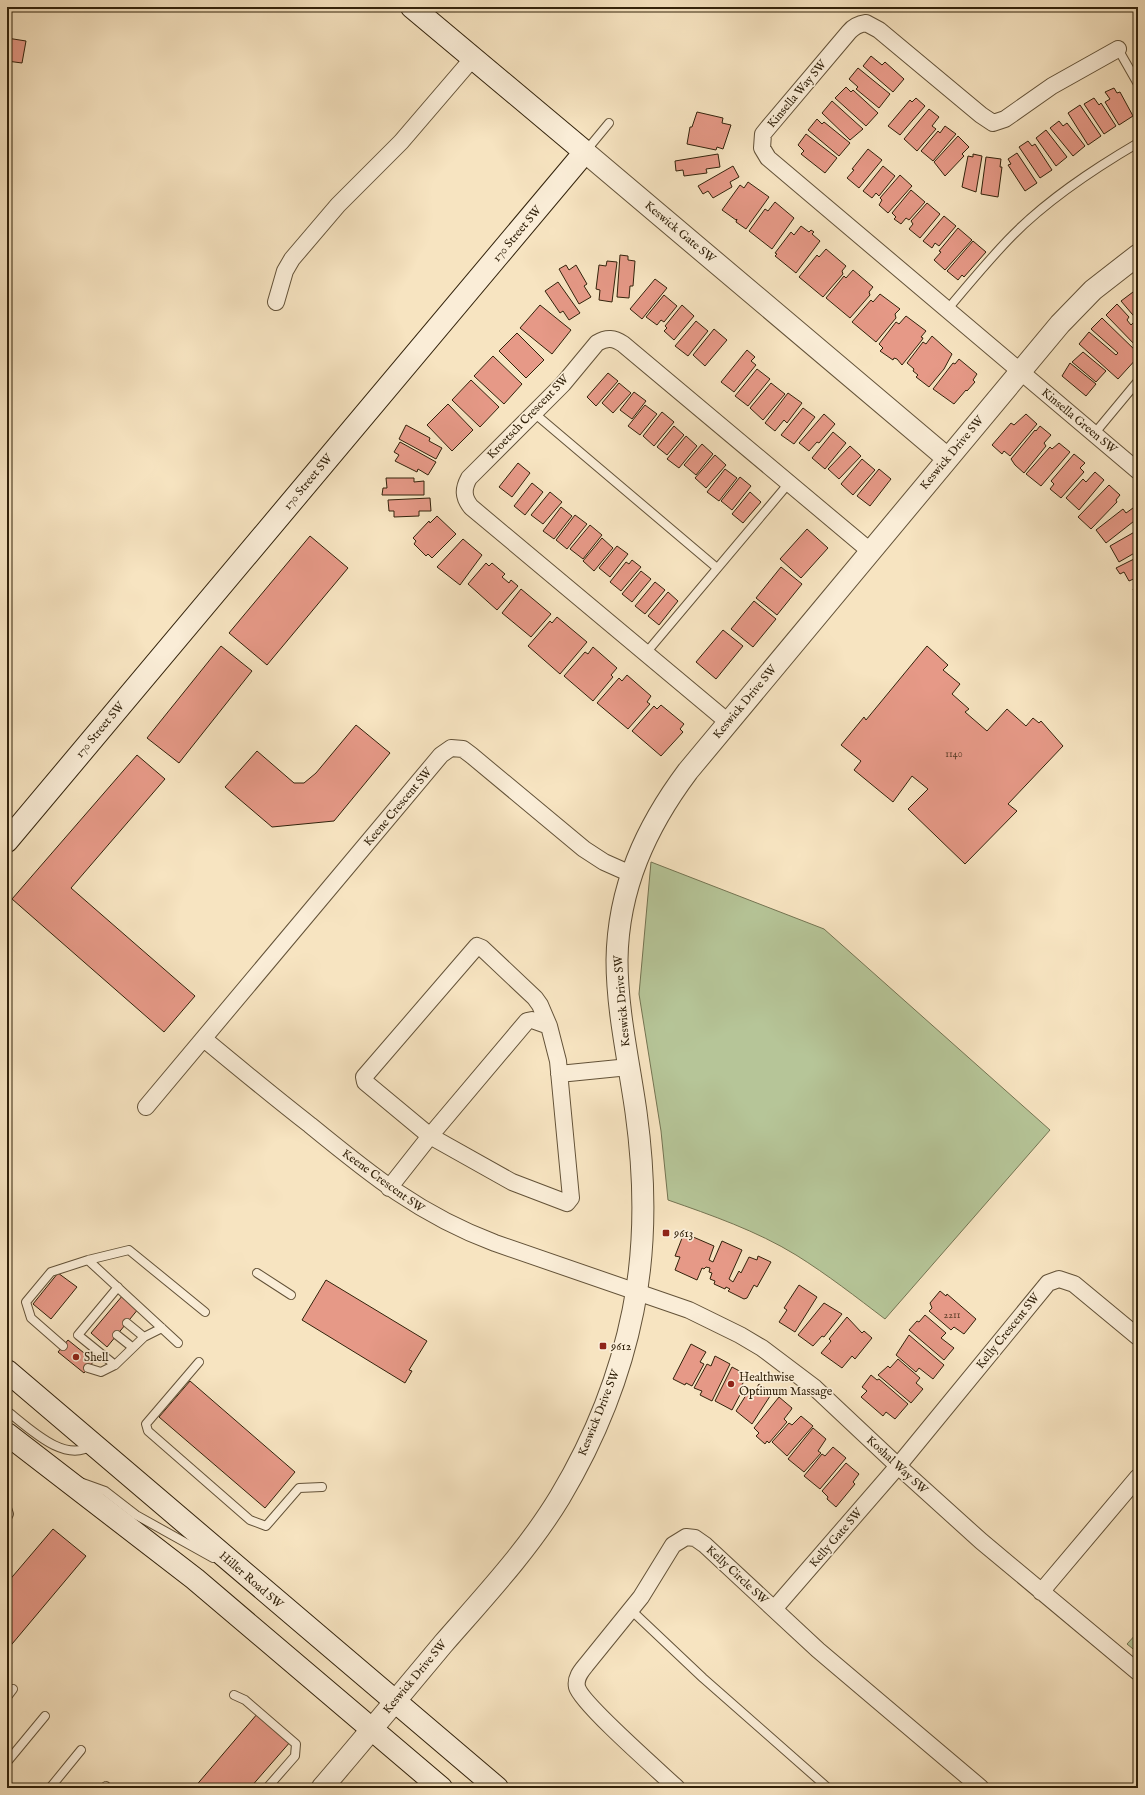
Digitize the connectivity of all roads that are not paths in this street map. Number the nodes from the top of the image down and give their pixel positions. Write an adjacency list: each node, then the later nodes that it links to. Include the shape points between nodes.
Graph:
1 (412, 7): 3 (main road, Keswick Gate SW)
2 (1118, 49): 4 (lane); 10 (street, Kinsella Way SW, via 1052,86 1005,119 993,123 981,116 879,30 866,23 860,24 849,32 763,134 762,148 768,158)
3 (473, 58): 7 (main road, Keswick Gate SW); 9 (street, via 417,125 338,204 292,259 285,271)
4 (1138, 84)
5 (609, 123): 7 (lane, 170 Street SW)
6 (1138, 143): 10 (lane, via 1090,172 1031,219 1008,240)
7 (585, 152): 15 (street, Keswick Gate SW); 22 (main road, 170 Street SW)
8 (1138, 255): 11 (street, Keswick Drive SW, via 1108,277 1078,305)
9 (276, 302)
10 (948, 310): 11 (street, Kinsella Way SW)
11 (1020, 372): 14 (street, Kinsella Green SW); 15 (street, Keswick Drive SW)
12 (1138, 382): 14 (lane)
13 (534, 413): 17 (street, Kroetsch Crescent SW, via 563,384 597,343 603,339 616,340); 19 (lane); 20 (street, Kroetsch Crescent SW, via 468,478 464,490 466,501)
14 (1094, 434): 16 (street, Kinsella Green SW)
15 (947, 458): 18 (street, Keswick Drive SW)
16 (1138, 472)
17 (789, 483): 18 (street, Kroetsch Crescent SW); 19 (lane)
18 (870, 551): 21 (street, Keswick Drive SW)
19 (717, 568): 20 (lane)
20 (646, 654): 21 (street, Kroetsch Crescent SW)
21 (728, 722): 23 (street, Keswick Drive SW, via 673,791 653,822)
22 (7, 841)
23 (631, 874): 25 (street, Keene Crescent SW, via 593,855 471,755 463,749 451,748 441,755); 26 (street, Keswick Drive SW, via 617,959)
24 (549, 1026): 27 (street); 29 (street, via 532,1020 527,1021); 29 (street, via 535,998 477,946 364,1077 365,1082)
25 (204, 1039): 28 (street, Keene Crescent SW); 30 (street, Keene Crescent SW)
26 (629, 1067): 27 (street); 34 (street, Keswick Drive SW, via 642,1169)
27 (559, 1074): 29 (street, via 571,1198 567,1203 512,1182)
28 (146, 1107)
29 (430, 1136): 30 (street)
30 (389, 1188): 34 (street, Keene Crescent SW, via 424,1211 469,1233)
31 (88, 1260): 33 (lane); 36 (lane, via 129,1250); 43 (lane, via 51,1272 26,1302 31,1318)
32 (257, 1274): 35 (lane)
33 (118, 1287): 38 (lane); 46 (lane, via 108,1306 78,1335)
34 (636, 1291): 52 (street, Koshal Way SW, via 689,1310 762,1348 815,1388); 66 (street, Keswick Drive SW, via 626,1339 608,1396 584,1454 560,1497 526,1545)
35 (291, 1295)
36 (205, 1312)
37 (127, 1322): 40 (lane)
38 (162, 1328): 40 (lane); 42 (lane)
39 (117, 1334): 44 (lane)
40 (144, 1337): 44 (lane)
41 (1138, 1337): 52 (street, Kelly Crescent SW, via 1074,1284 1066,1279 1053,1280 1043,1288)
42 (178, 1343)
43 (63, 1346)
44 (132, 1348): 46 (lane)
45 (199, 1362): 55 (lane, via 146,1424 148,1431 250,1520 266,1526 299,1488)
46 (115, 1365): 47 (lane, via 101,1372)
47 (88, 1368)
48 (7, 1371): 51 (main road, Hiller Road SW)
49 (7, 1411): 51 (lane, via 57,1447 78,1452 86,1450)
50 (7, 1434): 54 (main road)
51 (94, 1443): 58 (main road, Hiller Road SW)
52 (898, 1466): 59 (street, Koshal Way SW); 60 (street, Kelly Gate SW)
53 (1138, 1477): 59 (street)
54 (68, 1482): 58 (lane, via 96,1486 136,1515); 68 (main road, via 195,1579)
55 (322, 1487)
56 (7, 1508): 57 (lane)
57 (7, 1518)
58 (246, 1575): 66 (main road, Hiller Road SW)
59 (1041, 1592): 62 (street, Koshal Way SW)
60 (774, 1609): 61 (street, Kelly Circle SW, via 705,1545 695,1538 686,1537 673,1545); 78 (street, Kelly Circle SW, via 844,1673)
61 (631, 1610): 76 (street, Kelly Circle SW, via 579,1674 577,1688 590,1706); 77 (lane, via 703,1678)
62 (1138, 1672)
63 (14, 1689): 65 (lane)
64 (234, 1696): 72 (lane, via 245,1700 296,1744 295,1756)
65 (7, 1697)
66 (395, 1702): 68 (street, Keswick Drive SW); 75 (main road, Hiller Road SW)
67 (45, 1716): 70 (lane)
68 (371, 1730): 73 (street, Keswick Drive SW); 74 (main road)
69 (81, 1750): 71 (lane)
70 (7, 1762)
71 (50, 1788)
72 (267, 1788)
73 (322, 1788)
74 (441, 1788)
75 (497, 1788)
76 (677, 1788)
77 (828, 1788)
78 (981, 1788)

